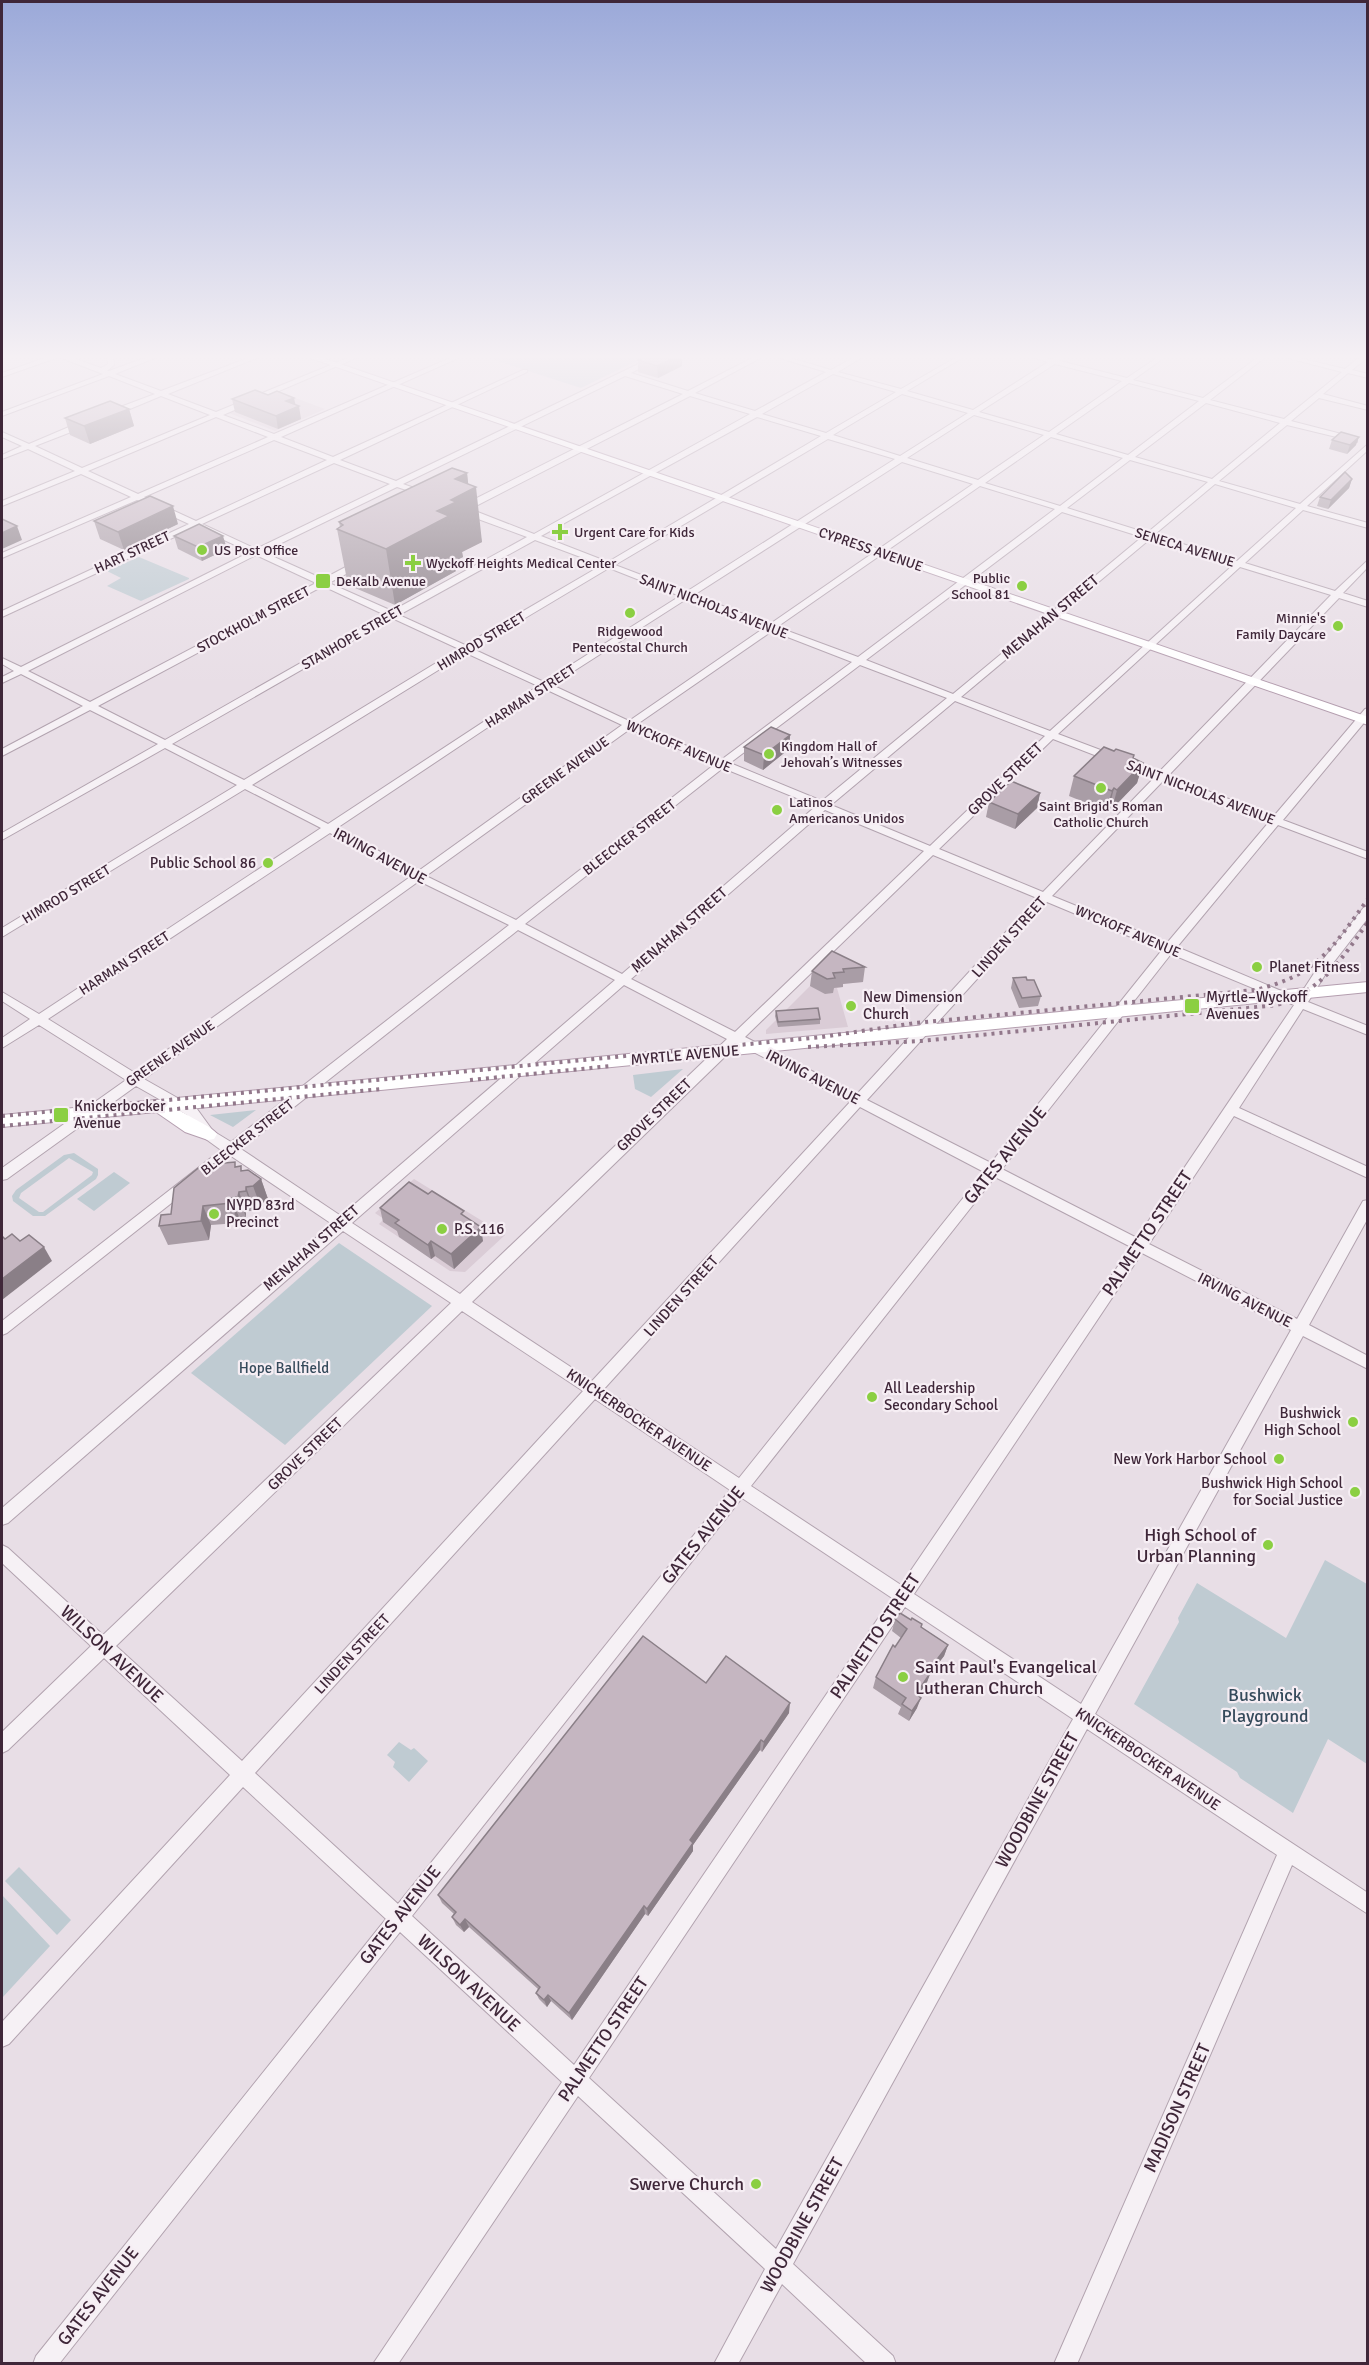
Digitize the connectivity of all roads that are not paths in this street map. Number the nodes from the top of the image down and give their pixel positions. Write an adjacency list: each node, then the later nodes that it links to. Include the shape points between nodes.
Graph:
1 (70, 465): 18 (street, WYCKOFF AVENUE)
2 (91, 465): 18 (street)
3 (206, 465): 23 (street)
4 (321, 465): 29 (street, HART STREET)
5 (347, 465): 22 (street)
6 (435, 465): 22 (street)
7 (547, 465): 32 (street, SAINT NICHOLAS AVENUE, via 458,510)
8 (629, 465): 19 (main road, CYPRESS AVENUE)
9 (661, 465): 19 (street, STANHOPE STREET)
10 (777, 465): 25 (street, HIMROD STREET)
11 (890, 465): 30 (street, HARMAN STREET)
12 (921, 465): 21 (street, SENECA AVENUE)
13 (1004, 465): 21 (street, GREENE AVENUE)
14 (1118, 465): 28 (street, BLEECKER STREET)
15 (1157, 465): 20 (street)
16 (1233, 465): 20 (street, MENAHAN STREET)
17 (1346, 465): 27 (street, GROVE STREET)
18 (80, 470): 23 (street, WYCKOFF AVENUE); 26 (street)
19 (649, 472): 25 (main road, CYPRESS AVENUE); 32 (street, STANHOPE STREET)
20 (1213, 482): 27 (street); 33 (street, MENAHAN STREET)
21 (978, 483): 28 (street, SENECA AVENUE); 34 (street, GREENE AVENUE)
22 (396, 484): 24 (street); 35 (street)
23 (136, 496): 29 (street, WYCKOFF AVENUE); 36 (street)
24 (434, 498)
25 (722, 498): 30 (main road, CYPRESS AVENUE); 40 (street, HIMROD STREET)
26 (2, 504)
27 (1301, 507): 31 (street); 39 (street, GROVE STREET)
28 (1061, 509): 33 (street, SENECA AVENUE); 41 (street, BLEECKER STREET)
29 (194, 523): 35 (street, WYCKOFF AVENUE); 47 (street, HART STREET)
30 (797, 524): 34 (main road, CYPRESS AVENUE); 44 (street, HARMAN STREET)
31 (1368, 526)
32 (533, 536): 40 (street, SAINT NICHOLAS AVENUE); 48 (street, STANHOPE STREET)
33 (1148, 536): 39 (street, SENECA AVENUE); 46 (street, MENAHAN STREET)
34 (877, 551): 41 (main road, CYPRESS AVENUE); 49 (street, GREENE AVENUE)
35 (256, 552): 42 (street, WYCKOFF AVENUE); 54 (street)
36 (2, 556)
37 (370, 558): 42 (street, STOCKHOLM STREET)
38 (1368, 562): 43 (street, LINDEN STREET)
39 (1239, 564): 43 (street, SENECA AVENUE); 50 (street, GROVE STREET)
40 (608, 565): 44 (street, SAINT NICHOLAS AVENUE); 51 (street, HIMROD STREET)
41 (964, 581): 46 (main road, CYPRESS AVENUE); 53 (street, BLEECKER STREET)
42 (322, 582): 48 (street, WYCKOFF AVENUE); 59 (street, STOCKHOLM STREET)
43 (1336, 594): 45 (street, SENECA AVENUE); 56 (street, LINDEN STREET)
44 (687, 595): 49 (street, SAINT NICHOLAS AVENUE); 57 (street, HARMAN STREET)
45 (1368, 604)
46 (1055, 612): 50 (main road, CYPRESS AVENUE); 58 (street, MENAHAN STREET)
47 (2, 614)
48 (392, 615): 51 (street, WYCKOFF AVENUE); 63 (street, STANHOPE STREET)
49 (770, 627): 53 (street, SAINT NICHOLAS AVENUE); 61 (street, GREENE AVENUE)
50 (1151, 646): 56 (main road, CYPRESS AVENUE); 62 (street, GROVE STREET)
51 (466, 649): 57 (street, WYCKOFF AVENUE); 67 (street, HIMROD STREET)
52 (2, 661): 54 (street, IRVING AVENUE)
53 (859, 661): 58 (street, SAINT NICHOLAS AVENUE); 65 (street, BLEECKER STREET)
54 (20, 670): 55 (street); 59 (street, IRVING AVENUE)
55 (2, 680)
56 (1253, 681): 60 (main road, CYPRESS AVENUE); 66 (street, LINDEN STREET)
57 (544, 686): 61 (street, WYCKOFF AVENUE); 70 (street, HARMAN STREET)
58 (953, 697): 62 (street, SAINT NICHOLAS AVENUE); 68 (street, MENAHAN STREET)
59 (90, 706): 63 (street, IRVING AVENUE); 64 (street, STOCKHOLM STREET)
60 (1365, 717): 69 (street, GATES AVENUE)
61 (629, 725): 65 (street, WYCKOFF AVENUE); 74 (street, GREENE AVENUE)
62 (1052, 734): 66 (street, SAINT NICHOLAS AVENUE); 72 (street, GROVE STREET)
63 (164, 744): 67 (street, IRVING AVENUE); 71 (street, STANHOPE STREET)
64 (2, 753)
65 (722, 764): 68 (street, WYCKOFF AVENUE); 77 (street, BLEECKER STREET)
66 (1160, 776): 69 (street, SAINT NICHOLAS AVENUE); 75 (street, LINDEN STREET)
67 (244, 785): 70 (street, IRVING AVENUE); 78 (street, HIMROD STREET)
68 (823, 806): 72 (street, WYCKOFF AVENUE); 80 (street, MENAHAN STREET)
69 (1275, 821): 73 (street, SAINT NICHOLAS AVENUE); 79 (street, GATES AVENUE)
70 (329, 828): 74 (street, IRVING AVENUE); 86 (street, HARMAN STREET)
71 (2, 837)
72 (930, 850): 75 (street, WYCKOFF AVENUE); 89 (street, GROVE STREET)
73 (1368, 856)
74 (417, 876): 77 (street, IRVING AVENUE); 94 (street, GREENE AVENUE)
75 (1046, 897): 79 (street, WYCKOFF AVENUE); 88 (street, LINDEN STREET)
76 (1368, 910): 84 (street, PALMETTO STREET)
77 (517, 925): 80 (street, IRVING AVENUE); 95 (street, BLEECKER STREET)
78 (2, 933)
79 (1169, 949): 83 (street, WYCKOFF AVENUE); 85 (street, GATES AVENUE)
80 (622, 979): 89 (street, IRVING AVENUE); 93 (street, MENAHAN STREET)
81 (1368, 987): 84 (main road, MYRTLE AVENUE)
82 (2, 996): 86 (street)
83 (1283, 996): 84 (main road, MYRTLE AVENUE); 85 (main road, MYRTLE AVENUE)
84 (1304, 998): 87 (street); 98 (street, PALMETTO STREET)
85 (1119, 1013): 88 (main road, MYRTLE AVENUE); 103 (street, GATES AVENUE)
86 (38, 1020): 90 (street, HARMAN STREET); 94 (street)
87 (1368, 1030)
88 (922, 1032): 91 (main road, MYRTLE AVENUE); 96 (street, LINDEN STREET)
89 (736, 1037): 91 (street, IRVING AVENUE); 92 (street, GROVE STREET)
90 (2, 1044)
91 (758, 1048): 92 (main road, MYRTLE AVENUE); 96 (street, IRVING AVENUE)
92 (719, 1052): 93 (main road, MYRTLE AVENUE); 109 (street, GROVE STREET)
93 (514, 1071): 95 (main road, MYRTLE AVENUE); 107 (street, MENAHAN STREET)
94 (134, 1078): 97 (street); 99 (street, GREENE AVENUE)
95 (304, 1092): 97 (main road, MYRTLE AVENUE); 102 (street, BLEECKER STREET)
96 (859, 1101): 103 (street, IRVING AVENUE); 113 (street, LINDEN STREET)
97 (169, 1105): 99 (main road, MYRTLE AVENUE); 101 (main road, via 191,1126)
98 (1230, 1109): 104 (street); 108 (street, PALMETTO STREET)
99 (86, 1113): 100 (main road, MYRTLE AVENUE); 105 (street, GREENE AVENUE)
100 (2, 1121)
101 (208, 1134): 102 (street, KNICKERBOCKER AVENUE)
102 (232, 1149): 107 (street, KNICKERBOCKER AVENUE); 111 (street, BLEECKER STREET)
103 (993, 1170): 108 (street, IRVING AVENUE); 114 (street, GATES AVENUE)
104 (1368, 1173)
105 (2, 1175)
106 (1368, 1204): 110 (street, WOODBINE STREET)
107 (342, 1222): 109 (street, KNICKERBOCKER AVENUE); 115 (street, MENAHAN STREET)
108 (1139, 1245): 110 (street, IRVING AVENUE); 117 (street, PALMETTO STREET)
109 (462, 1302): 113 (street, KNICKERBOCKER AVENUE); 118 (street, GROVE STREET)
110 (1299, 1328): 112 (street, IRVING AVENUE); 119 (street, WOODBINE STREET)
111 (2, 1329)
112 (1368, 1363)
113 (595, 1390): 114 (street, KNICKERBOCKER AVENUE); 121 (street, LINDEN STREET)
114 (741, 1487): 117 (street, KNICKERBOCKER AVENUE); 124 (street, GATES AVENUE)
115 (2, 1518)
116 (2, 1553): 118 (street, WILSON AVENUE)
117 (903, 1595): 119 (street, KNICKERBOCKER AVENUE); 126 (street, PALMETTO STREET)
118 (104, 1647): 120 (street, GROVE STREET); 121 (street, WILSON AVENUE)
119 (1084, 1716): 122 (street, KNICKERBOCKER AVENUE); 127 (street, WOODBINE STREET)
120 (2, 1744)
121 (241, 1773): 124 (street, WILSON AVENUE); 125 (street, LINDEN STREET)
122 (1288, 1852): 123 (street, KNICKERBOCKER AVENUE); 132 (street, MADISON STREET)
123 (1368, 1905)
124 (398, 1918): 126 (street, WILSON AVENUE); 128 (street, GATES AVENUE)
125 (2, 2037)
126 (575, 2081): 127 (street, WILSON AVENUE); 129 (street, PALMETTO STREET)
127 (779, 2266): 130 (street, WOODBINE STREET); 131 (street, WILSON AVENUE)
128 (44, 2364)
129 (384, 2364)
130 (724, 2364)
131 (885, 2364)
132 (1065, 2364)

